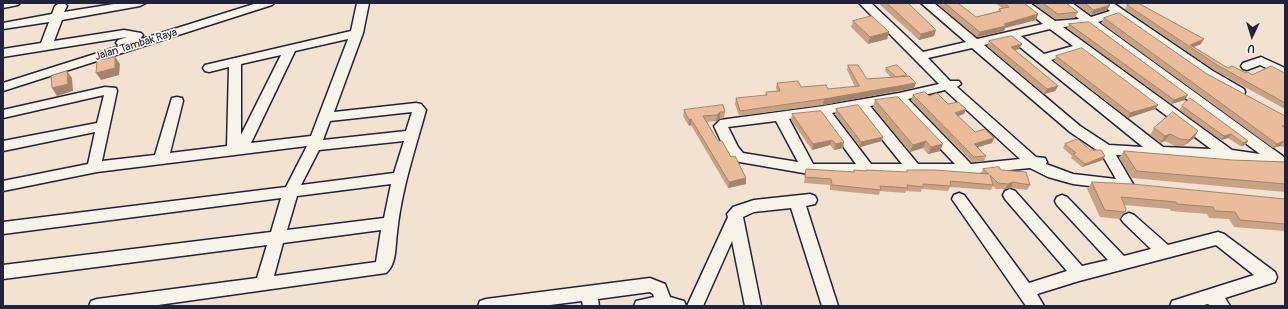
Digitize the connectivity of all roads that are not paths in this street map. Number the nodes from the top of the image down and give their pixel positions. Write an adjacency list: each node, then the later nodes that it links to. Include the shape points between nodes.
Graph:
1 (14, 3): 11 (street)
2 (140, 3): 12 (street)
3 (268, 3): 32 (street, Jalan Tambak Raya)
4 (363, 3): 17 (street)
5 (865, 3): 24 (street)
6 (876, 3): 24 (street)
7 (927, 3): 19 (street)
8 (1023, 3): 15 (street)
9 (1065, 3): 14 (street)
10 (1106, 3): 13 (street)
11 (3, 4)
12 (59, 12): 16 (street); 20 (street)
13 (1119, 12): 14 (street); 34 (street, via 1208,74)
14 (1089, 21): 15 (street); 50 (street)
15 (1052, 25): 18 (street); 21 (street)
16 (3, 26)
17 (356, 33): 22 (street); 39 (street)
18 (1012, 35): 19 (street); 25 (street)
19 (973, 43): 24 (street); 46 (street, via 1075,129)
20 (46, 46): 23 (street); 30 (street, via 124,34 137,35 127,42)
21 (1083, 48): 25 (street); 48 (street)
22 (290, 49): 26 (street); 45 (street)
23 (3, 53)
24 (924, 55): 31 (street)
25 (1043, 58): 47 (street)
26 (235, 62): 28 (street); 45 (street)
27 (1247, 66): 29 (street, via 1261,61)
28 (209, 68)
29 (1285, 73)
30 (3, 79)
31 (953, 85): 33 (street); 51 (street)
32 (3, 87)
33 (898, 97): 36 (street); 54 (street)
34 (1251, 100)
35 (177, 101): 49 (street)
36 (860, 104): 37 (street); 56 (street)
37 (823, 110): 40 (street); 55 (street)
38 (3, 114): 41 (street, via 111,91)
39 (325, 117): 42 (street, via 416,107 419,110); 43 (street)
40 (781, 117): 53 (street); 53 (street, via 725,123 721,126 732,150 739,157)
41 (104, 126): 44 (street); 52 (street, via 95,163)
42 (413, 135): 43 (street); 57 (street)
43 (315, 143): 45 (street); 61 (street)
44 (3, 146)
45 (237, 150): 49 (street)
46 (1106, 150): 47 (street); 58 (street)
47 (1158, 151): 48 (street)
48 (1228, 156): 50 (street)
49 (161, 159): 52 (street)
50 (1282, 161)
51 (1040, 165): 54 (street); 58 (street, via 1068,179)
52 (97, 168): 59 (street)
53 (809, 169): 55 (street)
54 (968, 169): 56 (street)
55 (868, 170): 56 (street)
56 (914, 170)
57 (400, 178): 61 (street); 67 (street)
58 (1126, 184): 60 (street)
59 (3, 186)
60 (1141, 186)
61 (291, 191): 68 (street); 69 (street)
62 (1010, 195): 73 (street)
63 (959, 199): 75 (street)
64 (1062, 201): 71 (street)
65 (735, 214): 82 (street); 83 (street); 84 (street, via 754,206 803,201)
66 (1129, 219): 70 (street)
67 (390, 224): 69 (street); 74 (street, via 385,264 380,268)
68 (3, 228)
69 (277, 238): 72 (street); 74 (street)
70 (1164, 251): 71 (street); 77 (street, via 1218,238 1269,277)
71 (1121, 263): 73 (street)
72 (3, 272)
73 (1079, 274): 75 (street)
74 (263, 284): 79 (street)
75 (1025, 291): 85 (street)
76 (590, 299): 78 (street, via 650,285 657,286); 80 (street)
77 (1216, 301): 86 (street)
78 (670, 304): 81 (street)
79 (97, 306)
80 (486, 306)
81 (642, 306)
82 (695, 306)
83 (753, 306)
84 (830, 306)
85 (1036, 306)
86 (1178, 306)

